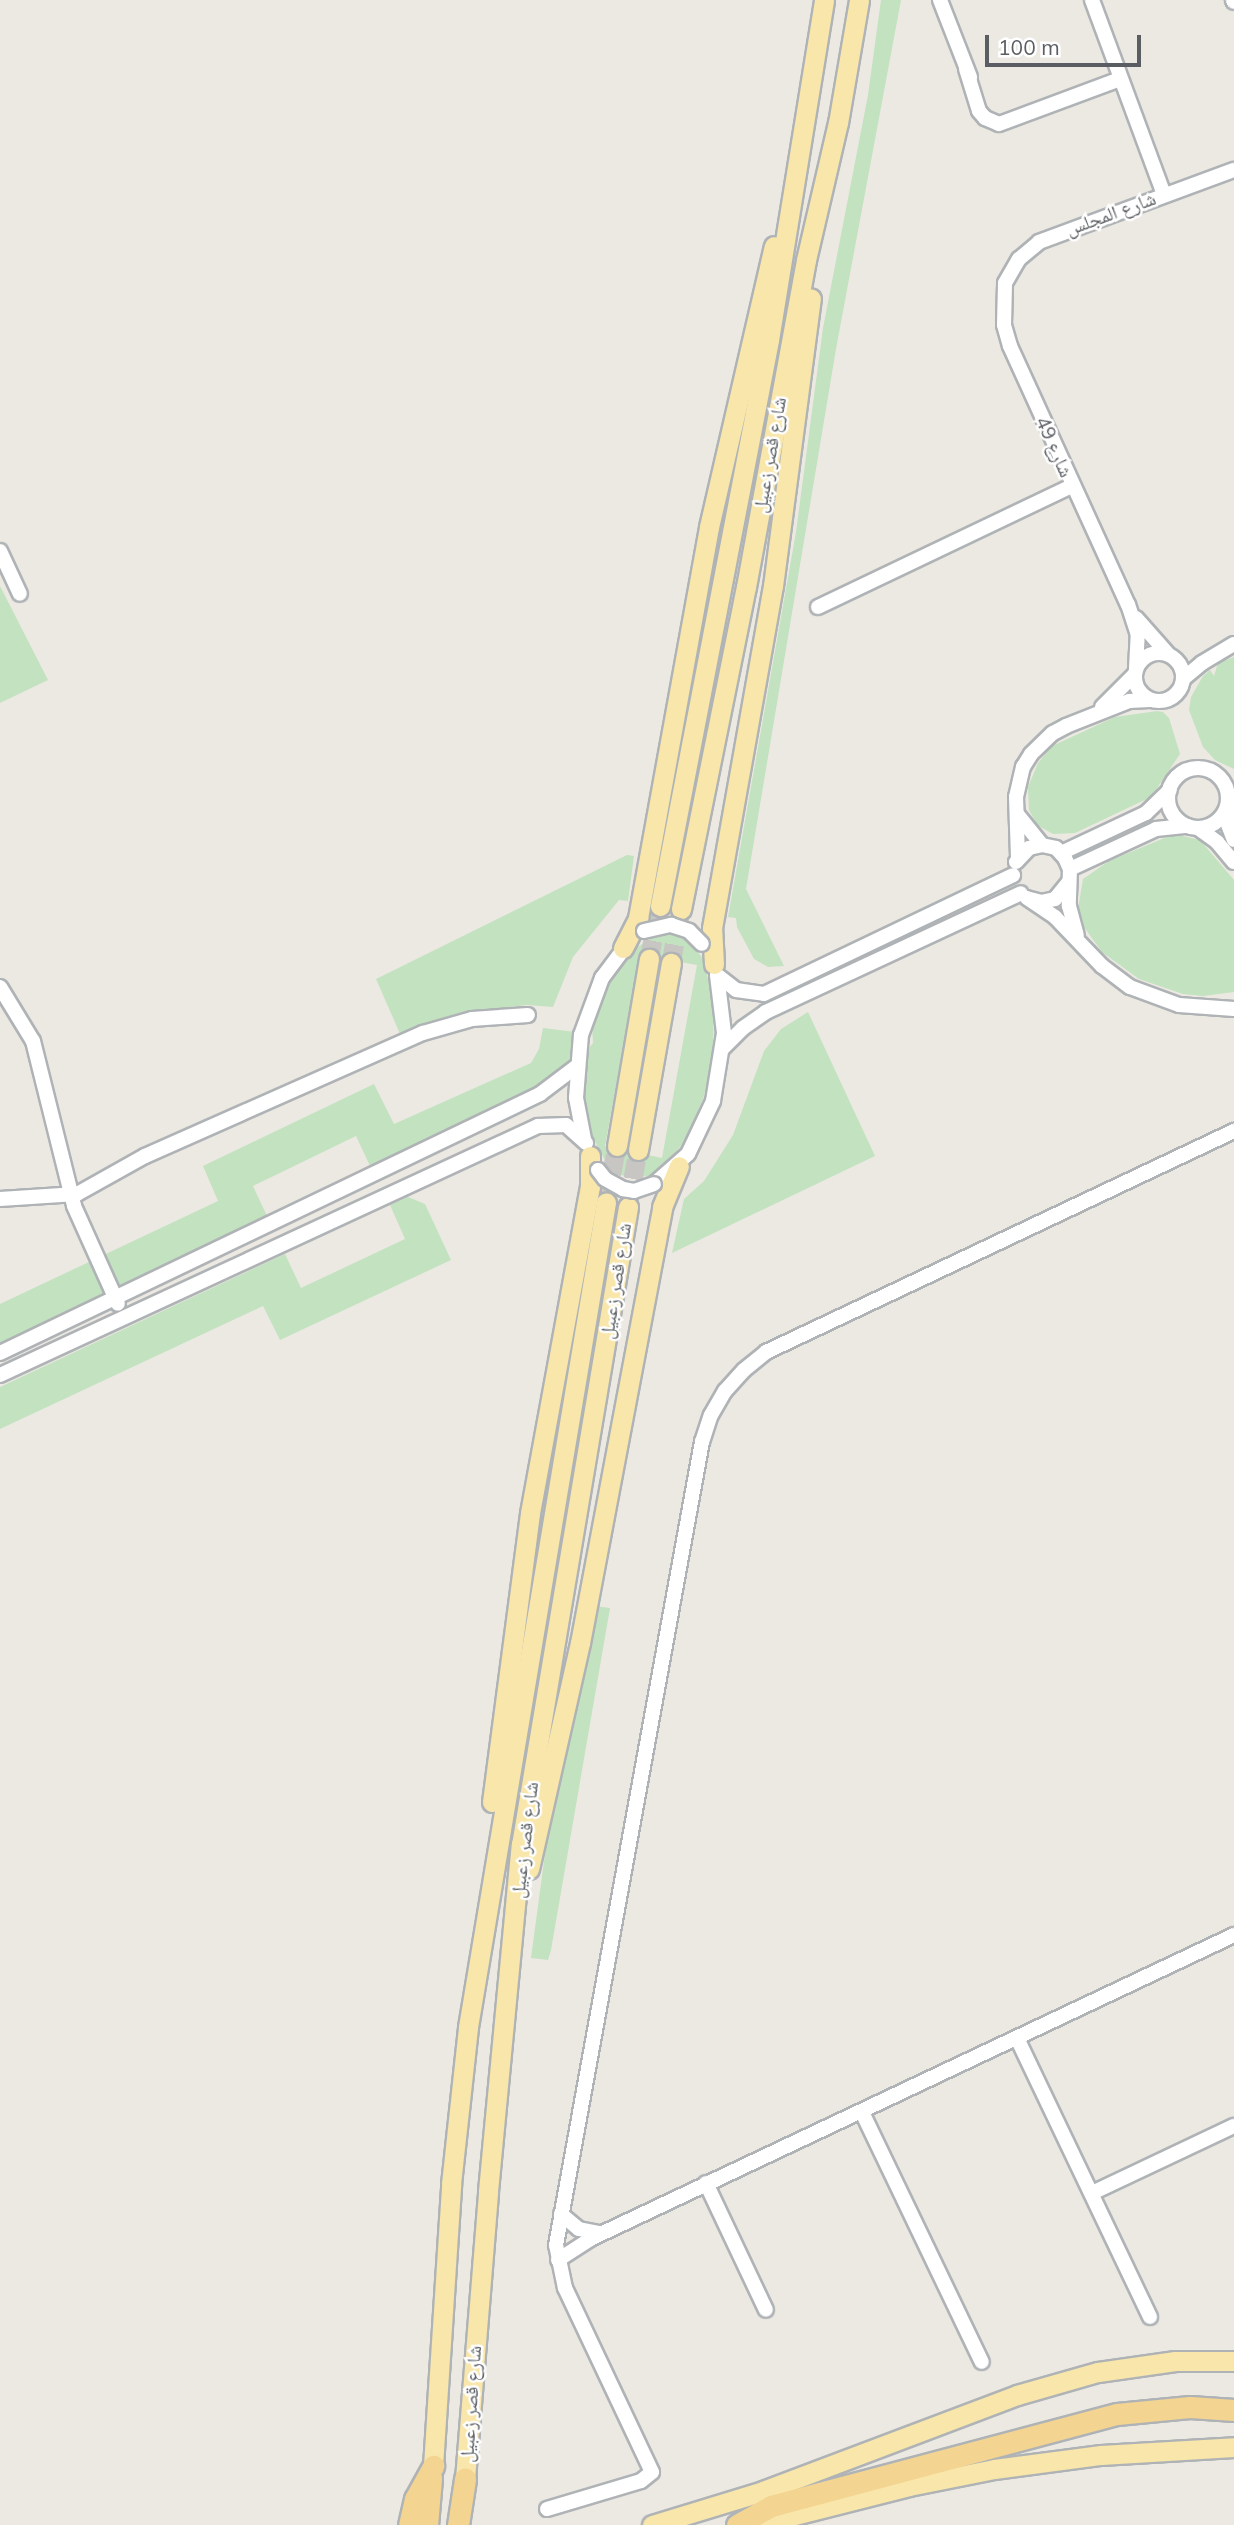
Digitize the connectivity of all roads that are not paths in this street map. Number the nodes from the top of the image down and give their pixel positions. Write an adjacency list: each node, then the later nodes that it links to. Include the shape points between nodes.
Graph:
1 (824, 0): 8 (main road, شارع قصر زعبيل)
2 (859, 0): 9 (main road, شارع قصر زعبيل)
3 (940, 0): 5 (street, via 979,111 992,122 1007,123)
4 (1092, 0): 5 (street)
5 (1120, 79): 7 (street)
6 (1234, 170): 7 (street, شارع المجلس)
7 (1164, 195): 10 (street, شارع المجلس, via 1039,242 1019,259)
8 (788, 213): 35 (main road, شارع قصر زعبيل, via 769,341); 38 (main road, via 767,266 709,527 638,918)
9 (815, 224): 36 (main road, شارع قصر زعبيل); 41 (main road, via 816,256 773,586 712,928)
10 (1005, 283): 11 (street, شارع 49, via 1003,326)
11 (1072, 486): 15 (street, شارع 49); 16 (street)
12 (0, 551): 13 (street)
13 (5, 576): 14 (street)
14 (20, 594)
15 (1128, 605): 18 (street, شارع 49, via 1145,631); 19 (street, شارع 49, via 1138,635)
16 (818, 607)
17 (1229, 647): 18 (street); 20 (street)
18 (1171, 655): 19 (street, via 1149,654); 20 (street, via 1181,667)
19 (1135, 671): 21 (street, via 1140,692); 22 (street, via 1120,692)
20 (1183, 680): 21 (street, via 1175,696)
21 (1150, 700): 22 (street, via 1129,701)
22 (1089, 716): 25 (street, via 1053,733 1031,754 1018,782)
23 (1170, 790): 24 (street, via 1184,772 1207,770 1222,779); 26 (street, via 1174,815); 29 (street, via 1146,813)
24 (1227, 808): 26 (street, via 1216,822); 27 (street)
25 (1016, 813): 28 (street); 30 (street)
26 (1192, 827): 31 (street, via 1217,842); 33 (street, via 1156,829)
27 (1234, 840)
28 (1042, 845): 29 (street); 30 (street, via 1028,848)
29 (1061, 853): 33 (street)
30 (1018, 857): 32 (street)
31 (1234, 862)
32 (1013, 875): 34 (street); 41 (street, via 764,994 736,990)
33 (1069, 876): 34 (street, via 1060,895 1048,901); 37 (street, via 1071,918)
34 (1024, 895): 37 (street); 47 (street, via 766,1012)
35 (660, 906)
36 (681, 909)
37 (1079, 940): 44 (street, via 1102,966 1138,991 1179,1005)
38 (623, 948): 41 (street, bridge, via 644,931 671,925 689,931); 48 (street, via 593,999)
39 (649, 958): 50 (main road)
40 (671, 963): 51 (main road)
41 (716, 969): 47 (street, via 724,1011)
42 (0, 987): 54 (street, via 33,1041)
43 (1234, 1002): 44 (street)
44 (1214, 1008): 45 (street)
45 (1234, 1009)
46 (528, 1016): 54 (street, via 472,1019 423,1033 145,1156)
47 (723, 1048): 53 (street, via 711,1109)
48 (577, 1066): 52 (street, via 576,1098); 58 (street, via 540,1094)
49 (1234, 1131): 70 (street, via 799,1334 766,1352 725,1391 702,1442)
50 (617, 1146)
51 (638, 1150)
52 (591, 1156): 53 (street, bridge, via 605,1178 623,1189 645,1189); 59 (street, via 566,1125 538,1126); 62 (main road, via 590,1186 530,1513 488,1839)
53 (679, 1166): 63 (main road, via 662,1207 580,1643 532,1859)
54 (70, 1195): 55 (street); 58 (street)
55 (0, 1199)
56 (606, 1202): 62 (main road, شارع قصر زعبيل)
57 (628, 1207): 63 (main road, شارع قصر زعبيل, via 521,1845)
58 (115, 1298): 59 (street); 60 (street)
59 (124, 1317): 61 (street)
60 (0, 1353)
61 (0, 1375)
62 (489, 1892): 79 (main road, شارع قصر زعبيل, via 451,2184)
63 (519, 1892): 80 (main road, شارع قصر زعبيل, via 489,2178)
64 (1234, 1935): 65 (street)
65 (1017, 2038): 66 (street); 69 (street)
66 (862, 2112): 68 (street); 76 (street)
67 (1234, 2126): 69 (street)
68 (706, 2183): 71 (street); 73 (street)
69 (1092, 2193): 74 (street)
70 (561, 2214): 71 (street, via 579,2229); 72 (street)
71 (602, 2233): 72 (street)
72 (558, 2260): 81 (street, via 565,2288 652,2472 641,2481)
73 (766, 2309)
74 (1150, 2317)
75 (1234, 2361): 86 (main road, via 1175,2361 1098,2372 1017,2396 763,2491)
76 (982, 2362)
77 (1234, 2410): 87 (highway, via 1156,2409 1117,2414 771,2507)
78 (1234, 2447): 88 (main road, via 1101,2455 994,2469)
79 (433, 2466): 82 (highway, via 415,2499); 83 (highway)
80 (466, 2479): 84 (highway); 85 (highway)
81 (547, 2509)
82 (409, 2525)
83 (426, 2525)
84 (458, 2525)
85 (471, 2525)
86 (652, 2525)
87 (737, 2525)
88 (755, 2525)

